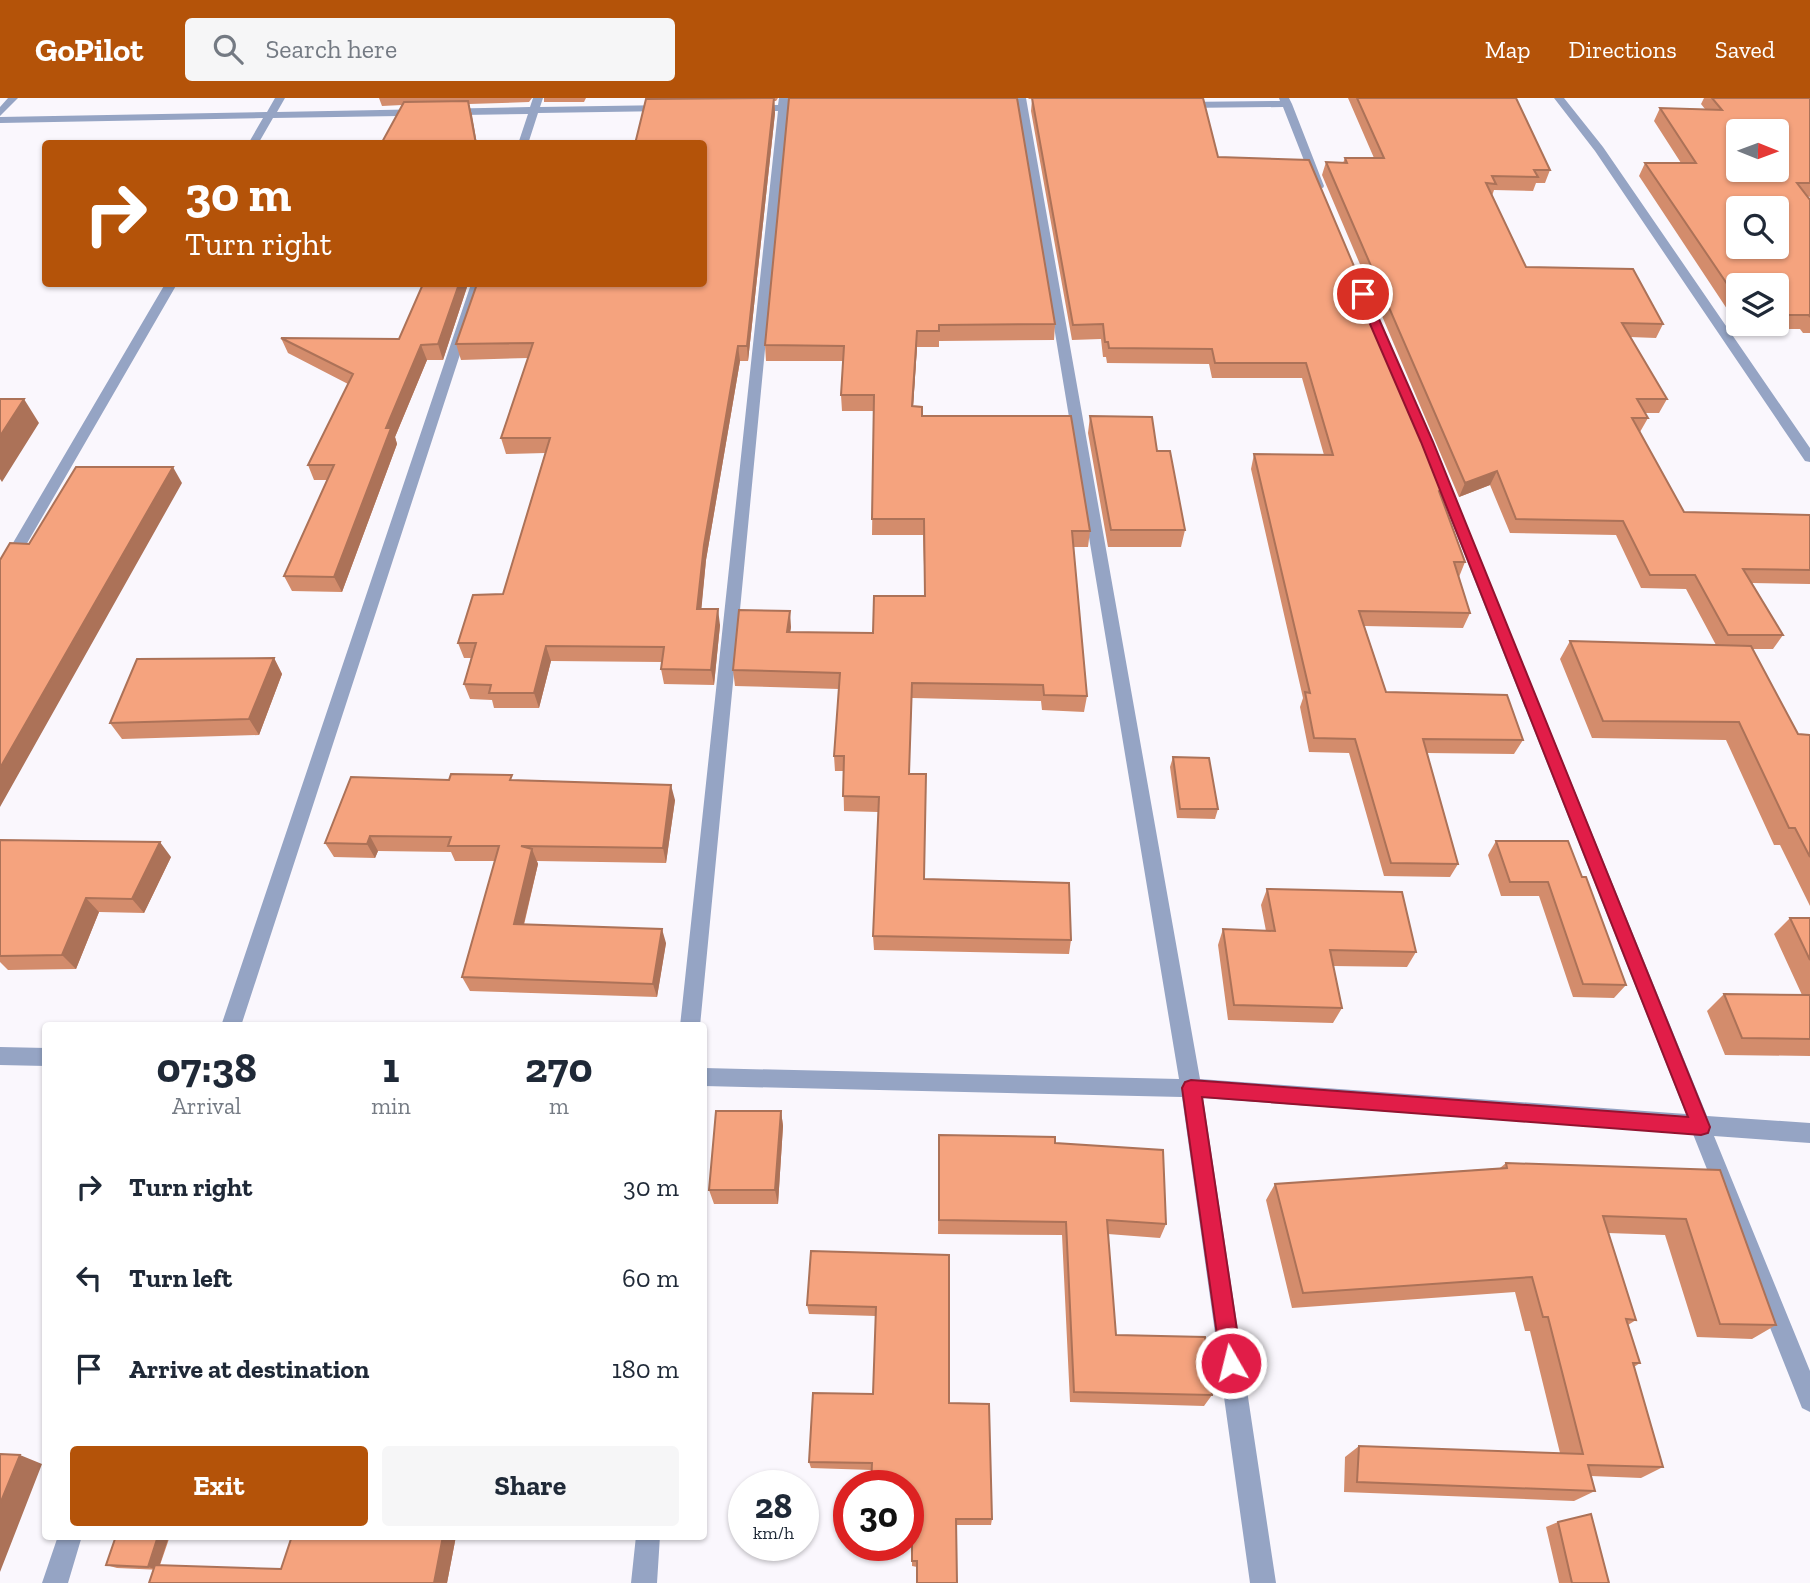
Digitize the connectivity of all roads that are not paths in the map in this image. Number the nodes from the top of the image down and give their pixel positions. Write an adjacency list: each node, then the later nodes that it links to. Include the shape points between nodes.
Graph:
1 (13, 98): 12 (street)
2 (280, 98): 13 (street)
3 (1559, 98): 21 (street, via 1599,149)
4 (1286, 101): 8 (street); 17 (street)
5 (537, 103): 10 (street); 13 (street); 16 (street)
6 (784, 103): 9 (street); 11 (street); 24 (street)
7 (1022, 104): 28 (street)
8 (1176, 105)
9 (823, 107)
10 (687, 108)
11 (742, 108)
12 (0, 113)
13 (270, 114): 14 (street); 15 (street)
14 (0, 120)
15 (255, 140)
16 (524, 140)
17 (1326, 207)
18 (169, 287): 22 (street)
19 (476, 287): 23 (street)
20 (1432, 454): 29 (street)
21 (1810, 458)
22 (0, 578)
23 (232, 1022)
24 (690, 1022)
25 (0, 1056): 26 (street)
26 (42, 1057)
27 (707, 1077): 28 (street)
28 (1191, 1088): 29 (street); 36 (street)
29 (1701, 1127): 30 (street); 31 (street)
30 (1810, 1133)
31 (1810, 1400)
32 (69, 1540): 34 (street)
33 (648, 1540): 35 (street)
34 (55, 1583)
35 (644, 1583)
36 (1264, 1583)

